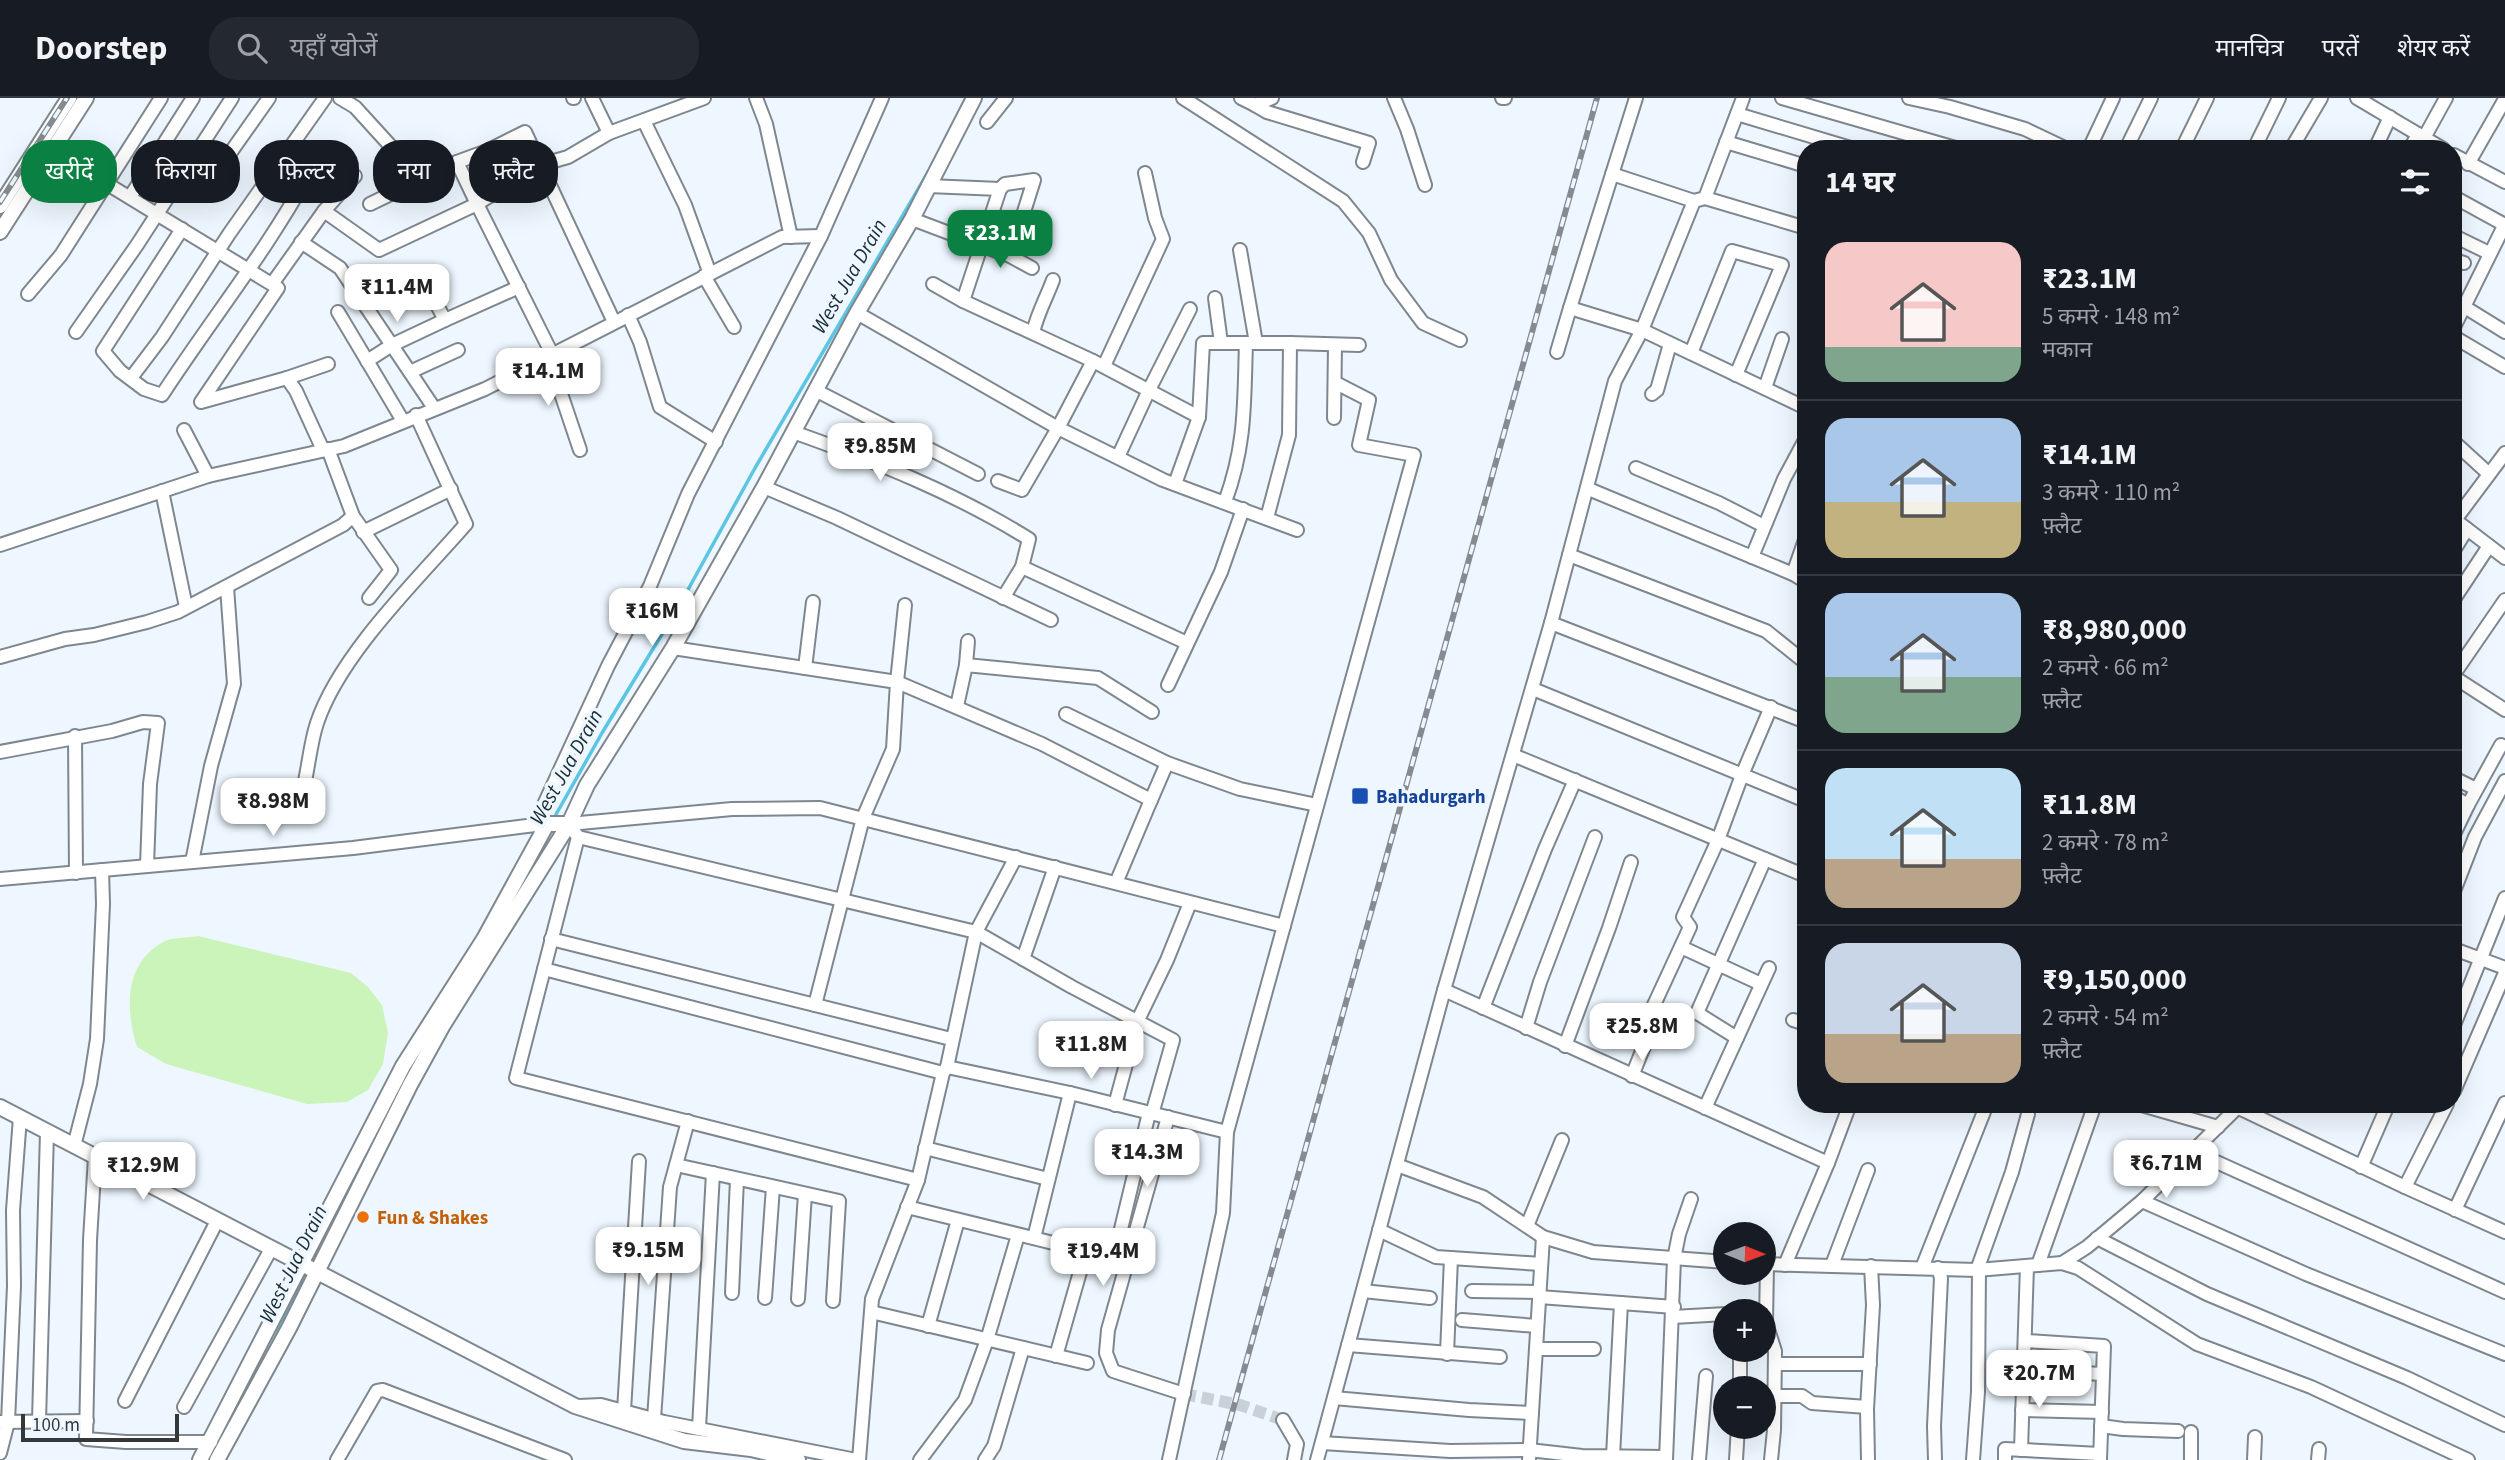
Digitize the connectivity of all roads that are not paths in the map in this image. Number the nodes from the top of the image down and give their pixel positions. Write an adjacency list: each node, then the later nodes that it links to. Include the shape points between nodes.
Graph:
1 (69, 98): 40 (main road)
2 (86, 98): 41 (main road)
3 (161, 98): 65 (street)
4 (193, 98): 75 (street)
5 (232, 98): 86 (street)
6 (269, 98): 42 (street)
7 (325, 98): 99 (street)
8 (340, 98): 43 (street, via 355,107)
9 (592, 98): 38 (street)
10 (704, 98): 36 (street)
11 (757, 98): 94 (street)
12 (882, 98): 93 (street)
13 (974, 98): 71 (main road)
14 (1006, 98): 37 (street)
15 (1183, 98): 126 (street, via 1343,201 1369,233 1391,280 1423,323)
16 (1241, 98): 33 (street)
17 (1272, 98): 33 (street)
18 (1394, 98): 70 (street)
19 (1636, 98): 67 (street)
20 (1743, 98): 34 (street)
21 (1782, 98): 31 (street)
22 (1909, 98): 48 (street, via 2025,129)
23 (2113, 98): 49 (street)
24 (2151, 98): 50 (street)
25 (2207, 98): 51 (street)
26 (2279, 98): 52 (street)
27 (2321, 98): 53 (street)
28 (2357, 98): 32 (street)
29 (2446, 98): 39 (street)
30 (2505, 99): 64 (street)
31 (1804, 101): 47 (street)
32 (2378, 103): 35 (street)
33 (1255, 106): 62 (street, via 1369,143)
34 (1737, 114): 46 (street); 57 (street)
35 (2390, 117): 39 (street); 54 (street)
36 (644, 121): 38 (street); 103 (street, via 685,205)
37 (988, 122)
38 (609, 133): 60 (street)
39 (2421, 136): 55 (street); 56 (street)
40 (49, 140)
41 (52, 140)
42 (239, 140)
43 (385, 140)
44 (510, 140): 45 (street, via 526,132)
45 (530, 140)
46 (1824, 140)
47 (1930, 140)
48 (2048, 140)
49 (2093, 140)
50 (2130, 140)
51 (2186, 140)
52 (2258, 140)
53 (2296, 140)
54 (2379, 140)
55 (2418, 140)
56 (2428, 140)
57 (1726, 142): 63 (street); 77 (street)
58 (469, 158): 61 (street)
59 (2462, 160): 64 (street)
60 (558, 161)
61 (457, 162): 82 (street); 83 (street)
62 (1363, 162)
63 (1797, 163)
64 (2468, 164): 68 (street)
65 (117, 168)
66 (1145, 173): 140 (street, via 1163,239)
67 (1612, 174): 77 (street); 113 (street)
68 (2503, 178)
69 (21, 179): 84 (main road)
70 (1425, 185)
71 (928, 186): 72 (street); 87 (main road)
72 (1000, 189): 92 (street, via 1005,184 1034,180); 97 (street)
73 (117, 190): 75 (street)
74 (21, 193): 91 (main road)
75 (130, 197): 86 (street)
76 (558, 197): 119 (street)
77 (1700, 200): 89 (street); 121 (street)
78 (2462, 201): 88 (street)
79 (95, 203): 109 (street)
80 (293, 203): 102 (street)
81 (331, 203): 85 (street)
82 (370, 204)
83 (477, 204): 85 (street, via 379,250); 107 (street)
84 (0, 206)
85 (324, 211): 96 (street)
86 (156, 214): 90 (street); 122 (street)
87 (912, 219): 97 (street); 116 (main road)
88 (2505, 224): 100 (street)
89 (1797, 226)
90 (182, 229): 99 (street); 145 (street, via 103,351)
91 (0, 232)
92 (1017, 234)
93 (821, 236): 94 (street); 161 (street)
94 (791, 237): 103 (street, via 782,237)
95 (2462, 240): 100 (street)
96 (301, 242): 105 (street); 132 (street, via 340,268)
97 (981, 245): 101 (street); 111 (street)
98 (1240, 250): 129 (street)
99 (219, 252): 102 (street); 145 (street)
100 (2489, 253): 112 (street)
101 (1032, 268)
102 (247, 269): 105 (street); 145 (street, via 162,395)
103 (707, 275): 117 (street); 120 (street)
104 (1053, 280): 124 (street)
105 (272, 284): 146 (street, via 278,288 201,402)
106 (933, 284): 111 (street)
107 (519, 287): 118 (street); 137 (street)
108 (383, 293): 118 (street, via 419,272)
109 (28, 295)
110 (1215, 298): 128 (street)
111 (963, 300): 124 (street)
112 (2463, 306): 123 (street)
113 (1570, 308): 121 (street); 136 (street)
114 (1191, 309): 150 (street)
115 (338, 312): 139 (street)
116 (857, 313): 149 (main road); 158 (street)
117 (628, 315): 119 (street); 161 (street, via 660,407)
118 (445, 320): 132 (street)
119 (614, 322): 137 (street)
120 (734, 327)
121 (1642, 330): 131 (street); 191 (street, via 1615,381)
122 (76, 332)
123 (2505, 332)
124 (1033, 333): 140 (street)
125 (1782, 339): 148 (street)
126 (1460, 340)
127 (2462, 342): 142 (street)
128 (1220, 343): 129 (street); 155 (street, via 1203,343)
129 (1251, 343): 130 (street); 178 (street, via 1242,443)
130 (1290, 343): 134 (street); 182 (street, via 1289,435)
131 (1670, 344): 138 (street); 151 (street)
132 (392, 345): 139 (street); 143 (street)
133 (1359, 345): 134 (street)
134 (1335, 346): 147 (street)
135 (458, 350): 143 (street)
136 (1557, 352)
137 (550, 354): 153 (street, via 485,389); 164 (street)
138 (1691, 354): 144 (street); 144 (street, via 1732,251 1782,265)
139 (368, 361): 157 (street)
140 (1099, 363): 150 (street); 158 (street)
141 (328, 364): 146 (street)
142 (2505, 367)
143 (410, 372): 153 (street)
144 (1737, 375): 148 (street)
145 (131, 378)
146 (286, 378): 162 (street)
147 (1336, 383): 156 (street); 242 (street, via 1369,400 1359,445 1413,455)
148 (1765, 388): 152 (street)
149 (815, 390): 160 (main road); 169 (street)
150 (1149, 390): 155 (street); 166 (street)
151 (1652, 394)
152 (1797, 404)
153 (434, 408): 154 (street)
154 (416, 415): 157 (street); 175 (street)
155 (1199, 417): 173 (street)
156 (1334, 418)
157 (403, 421): 162 (street)
158 (1058, 428): 166 (street); 172 (street, via 1022,490)
159 (184, 430): 171 (street)
160 (793, 432): 174 (main road); 195 (street, via 918,480 1006,524 1029,538)
161 (716, 442): 246 (street, via 566,754)
162 (326, 449): 171 (street); 181 (street)
163 (2462, 449): 170 (street)
164 (580, 450)
165 (2505, 453): 170 (street)
166 (1118, 457): 173 (street)
167 (1797, 457): 183 (street)
168 (1636, 468): 183 (street)
169 (978, 474)
170 (2489, 474): 180 (street)
171 (208, 476): 177 (street)
172 (998, 481)
173 (1175, 484): 178 (street)
174 (764, 487): 201 (street); 212 (main road)
175 (451, 489): 187 (street); 235 (street, via 466,524 371,633 333,687 317,723)
176 (1591, 490): 192 (street)
177 (162, 491): 189 (street); 205 (street)
178 (1224, 502): 179 (street)
179 (1243, 509): 182 (street); 211 (street, via 1221,572)
180 (2462, 509)
181 (353, 516): 187 (street); 198 (street, via 343,526)
182 (1267, 518): 186 (street)
183 (1764, 526): 192 (street)
184 (2462, 526): 185 (street)
185 (2467, 529): 188 (street); 190 (street)
186 (1297, 530)
187 (363, 532): 200 (street, via 391,570)
188 (2462, 537)
189 (0, 545)
190 (2489, 546): 193 (street); 199 (street)
191 (1569, 555): 208 (street); 214 (street, via 1766,631)
192 (1752, 557): 196 (street)
193 (2505, 558)
194 (1797, 563): 196 (street)
195 (1022, 567): 201 (street); 211 (street)
196 (1793, 574): 197 (street)
197 (1797, 576)
198 (227, 587): 205 (street); 253 (street, via 234,684 211,765)
199 (2462, 588)
200 (369, 598)
201 (1003, 598): 207 (street)
202 (2505, 600): 206 (street)
203 (813, 602): 217 (street)
204 (905, 605): 219 (street)
205 (186, 607): 213 (street, via 147,622)
206 (2493, 617): 209 (street); 215 (street)
207 (1051, 620)
208 (1551, 623): 221 (street); 223 (street)
209 (2505, 625)
210 (968, 641): 216 (street)
211 (1187, 643): 220 (street)
212 (673, 648): 217 (street); 247 (main road, via 587,785)
213 (1, 653)
214 (1797, 656)
215 (2462, 664)
216 (967, 665): 222 (street); 225 (street, via 1098,678)
217 (805, 668): 219 (street)
218 (2462, 681): 224 (street)
219 (897, 682): 222 (street); 245 (street, via 892,749)
220 (1168, 685)
221 (1533, 689): 231 (street); 233 (street)
222 (957, 706): 240 (street)
223 (1771, 707): 227 (street); 233 (street)
224 (2505, 710)
225 (1152, 712)
226 (1066, 714): 232 (street)
227 (1797, 718)
228 (75, 736): 230 (street); 255 (street, via 158,723); 260 (street)
229 (2503, 745): 238 (street)
230 (0, 752)
231 (1514, 755): 234 (street); 279 (street)
232 (1167, 763): 240 (street); 242 (street, via 1240,789)
233 (1742, 775): 239 (street); 250 (street)
234 (1575, 780): 250 (street); 282 (street)
235 (305, 781)
236 (2505, 781): 258 (street)
237 (2462, 782): 238 (street)
238 (2476, 789): 243 (street)
239 (1797, 797)
240 (1151, 800): 262 (street)
241 (2462, 802): 243 (street)
242 (1317, 805): 266 (street)
243 (2468, 805): 244 (street)
244 (2462, 817)
245 (863, 818): 247 (street, via 820,808 732,809); 251 (street); 264 (street)
246 (541, 824): 247 (main road); 253 (street, via 353,848); 355 (main road, via 484,939 403,1066)
247 (569, 824): 248 (street); 364 (main road, via 443,1025)
248 (578, 837): 264 (street); 268 (street)
249 (1595, 837): 286 (street)
250 (1718, 840): 252 (street); 269 (street, via 1683,917 1690,927)
251 (1016, 857): 256 (street); 267 (street)
252 (1765, 859): 259 (street); 273 (street)
253 (192, 862): 255 (street)
254 (1631, 862): 289 (street)
255 (147, 866): 257 (street)
256 (1055, 867): 262 (street); 271 (street)
257 (102, 870): 260 (street); 315 (street, via 97,1039)
258 (2462, 870)
259 (1797, 872)
260 (76, 873): 261 (street)
261 (0, 879)
262 (1116, 883): 265 (street)
263 (2505, 898): 272 (street)
264 (842, 900): 267 (street); 280 (street)
265 (1190, 903): 266 (street); 283 (street)
266 (1284, 926): 313 (street)
267 (976, 932): 271 (street); 288 (street)
268 (551, 939): 276 (street); 280 (street)
269 (1681, 947): 273 (street); 292 (street, via 1647,1020 1653,1024)
270 (2462, 952): 272 (street)
271 (1023, 959): 283 (street)
272 (2481, 960): 275 (street); 281 (street)
273 (1719, 965): 278 (street); 287 (street, via 1698,1013)
274 (1769, 968): 278 (street)
275 (2505, 968)
276 (544, 969): 290 (street); 310 (street, via 516,1078)
277 (2505, 973): 291 (street)
278 (1761, 984): 287 (street)
279 (1444, 990): 282 (street); 322 (street)
280 (815, 1005): 288 (street)
281 (2462, 1006)
282 (1483, 1008): 286 (street)
283 (1138, 1020): 295 (street); 298 (street, via 1173,1040)
284 (1793, 1020): 285 (street)
285 (1797, 1021)
286 (1526, 1028): 289 (street)
287 (1737, 1038): 297 (street)
288 (951, 1039): 290 (street)
289 (1565, 1045): 292 (street)
290 (945, 1070): 293 (street); 316 (street)
291 (2462, 1072)
292 (1632, 1076): 297 (street)
293 (1070, 1093): 295 (street); 329 (street)
294 (2505, 1103): 337 (street)
295 (1115, 1105): 298 (street)
296 (0, 1107): 308 (main road)
297 (1705, 1108): 320 (street)
298 (1150, 1113): 309 (street); 349 (street, via 1114,1258)
299 (1847, 1113): 320 (street)
300 (1983, 1113): 361 (street)
301 (2092, 1113): 359 (street)
302 (2169, 1113): 311 (street)
303 (2233, 1113): 311 (street)
304 (2254, 1113): 323 (street)
305 (2385, 1113): 323 (street)
306 (2442, 1113): 332 (street)
307 (2028, 1114): 363 (street)
308 (20, 1117): 312 (main road); 327 (street)
309 (1168, 1117): 313 (street); 401 (street, via 1108,1330 1106,1353 1113,1371)
310 (688, 1121): 321 (street); 330 (street)
311 (2218, 1127): 317 (street)
312 (47, 1132): 315 (main road); 414 (street)
313 (1227, 1132): 401 (street, via 1223,1213)
314 (1562, 1140): 340 (street)
315 (74, 1146): 318 (main road)
316 (925, 1148): 329 (street); 330 (street)
317 (2192, 1151): 335 (street); 368 (street)
318 (95, 1157): 339 (main road); 415 (street)
319 (639, 1161): 409 (street)
320 (1828, 1163): 357 (street)
321 (676, 1165): 326 (street); 411 (street, via 670,1187)
322 (1397, 1165): 340 (street, via 1483,1197); 342 (street)
323 (2361, 1167): 332 (street)
324 (1868, 1170): 358 (street)
325 (0, 1173): 327 (street)
326 (713, 1173): 328 (street); 418 (street)
327 (15, 1174): 347 (street)
328 (737, 1178): 331 (street); 369 (street)
329 (1048, 1179): 345 (street)
330 (918, 1180): 336 (street)
331 (773, 1186): 333 (street); 371 (street)
332 (2405, 1187): 337 (street)
333 (805, 1194): 373 (street); 374 (street, via 839,1201)
334 (1690, 1199): 351 (street)
335 (2142, 1201): 346 (street); 390 (street, via 2306,1274)
336 (907, 1208): 338 (street); 377 (street)
337 (2455, 1210): 341 (street)
338 (958, 1220): 343 (street); 381 (street)
339 (217, 1221): 348 (main road); 404 (street)
340 (1527, 1226): 344 (street)
341 (2503, 1227)
342 (1379, 1230): 350 (street, via 1436,1257); 366 (street)
343 (1018, 1235): 345 (street); 383 (street)
344 (1543, 1237): 351 (street, via 1593,1252); 354 (street)
345 (1034, 1238): 349 (street)
346 (2097, 1238): 353 (street); 417 (street, via 2207,1294 2407,1378)
347 (7, 1245): 376 (street)
348 (271, 1249): 355 (main road); 406 (street)
349 (1086, 1251): 391 (street)
350 (1451, 1258): 354 (street); 389 (street)
351 (1674, 1259): 352 (street); 378 (street)
352 (1713, 1261)
353 (2062, 1263): 359 (street); 450 (street, via 2078,1268 2197,1344 2311,1387)
354 (1541, 1264): 370 (street)
355 (302, 1265): 364 (main road); 422 (main road)
356 (1776, 1265): 357 (street)
357 (1785, 1265): 358 (street)
358 (1832, 1265): 360 (street)
359 (2033, 1265): 363 (street); 384 (street)
360 (1871, 1266): 361 (street); 395 (street)
361 (1922, 1268): 362 (street)
362 (1938, 1268): 363 (street); 445 (street)
363 (1978, 1269): 446 (street)
364 (316, 1273): 405 (main road); 431 (main road)
365 (1765, 1285): 394 (street, via 1766,1323)
366 (1363, 1291): 372 (street); 385 (street)
367 (1472, 1291): 370 (street)
368 (2505, 1292)
369 (732, 1293)
370 (1539, 1295): 375 (street); 382 (street)
371 (765, 1298)
372 (1430, 1298)
373 (798, 1299)
374 (833, 1301)
375 (1621, 1303): 378 (street); 427 (street)
376 (6, 1308): 400 (street)
377 (871, 1312): 381 (street); 435 (street)
378 (1673, 1312): 379 (street); 429 (street)
379 (1713, 1314)
380 (1462, 1320): 382 (street)
381 (928, 1326): 383 (street)
382 (1537, 1326): 387 (street)
383 (987, 1340): 386 (street); 436 (street, via 965,1401)
384 (2026, 1341): 396 (street); 397 (street, via 2104,1346)
385 (1348, 1345): 389 (street); 403 (street)
386 (1023, 1348): 391 (street); 437 (street, via 994,1446)
387 (1536, 1349): 388 (street); 410 (street)
388 (1594, 1349)
389 (1447, 1354): 392 (street)
390 (2505, 1354)
391 (1056, 1356): 393 (street)
392 (1500, 1357)
393 (1087, 1363)
394 (1775, 1364): 395 (street); 399 (street)
395 (1870, 1364): 407 (street)
396 (2024, 1370): 397 (street); 408 (street)
397 (2103, 1374): 412 (street)
398 (1706, 1376): 441 (street)
399 (1775, 1376)
400 (4, 1380): 416 (street)
401 (1184, 1394): 438 (street)
402 (1776, 1396): 407 (street)
403 (1334, 1398): 410 (street); 423 (street)
404 (125, 1401)
405 (575, 1406): 409 (street, via 601,1405); 434 (main road, via 684,1441)
406 (184, 1407)
407 (1867, 1407): 444 (street)
408 (2022, 1410): 412 (street); 424 (street)
409 (624, 1411): 411 (street)
410 (1532, 1413): 426 (street)
411 (654, 1419): 418 (street)
412 (2101, 1419): 428 (street); 448 (street, via 2123,1429 2185,1432)
413 (1283, 1420): 439 (street, via 1297,1444)
414 (39, 1421): 415 (street); 416 (street)
415 (87, 1421): 422 (street, via 86,1439)
416 (4, 1422): 425 (street)
417 (2505, 1425)
418 (699, 1428): 435 (street)
419 (2255, 1437): 449 (street)
420 (1737, 1439): 442 (street)
421 (1772, 1439): 443 (street)
422 (211, 1442): 430 (main road)
423 (1322, 1443): 426 (street); 440 (street)
424 (2021, 1450): 428 (street); 447 (street, via 2005,1449)
425 (0, 1453)
426 (1529, 1455): 427 (street)
427 (1614, 1456): 429 (street)
428 (2100, 1457)
429 (1666, 1458)
430 (200, 1460)
431 (217, 1460)
432 (337, 1460): 433 (street, via 377,1391 383,1390)
433 (565, 1460)
434 (798, 1460)
435 (858, 1460)
436 (920, 1460)
437 (985, 1460)
438 (1169, 1460)
439 (1294, 1460)
440 (1317, 1460)
441 (1699, 1460)
442 (1736, 1460)
443 (1771, 1460)
444 (1868, 1460)
445 (1935, 1460)
446 (1973, 1460)
447 (2005, 1460)
448 (2191, 1460)
449 (2254, 1460)
450 (2468, 1460)

